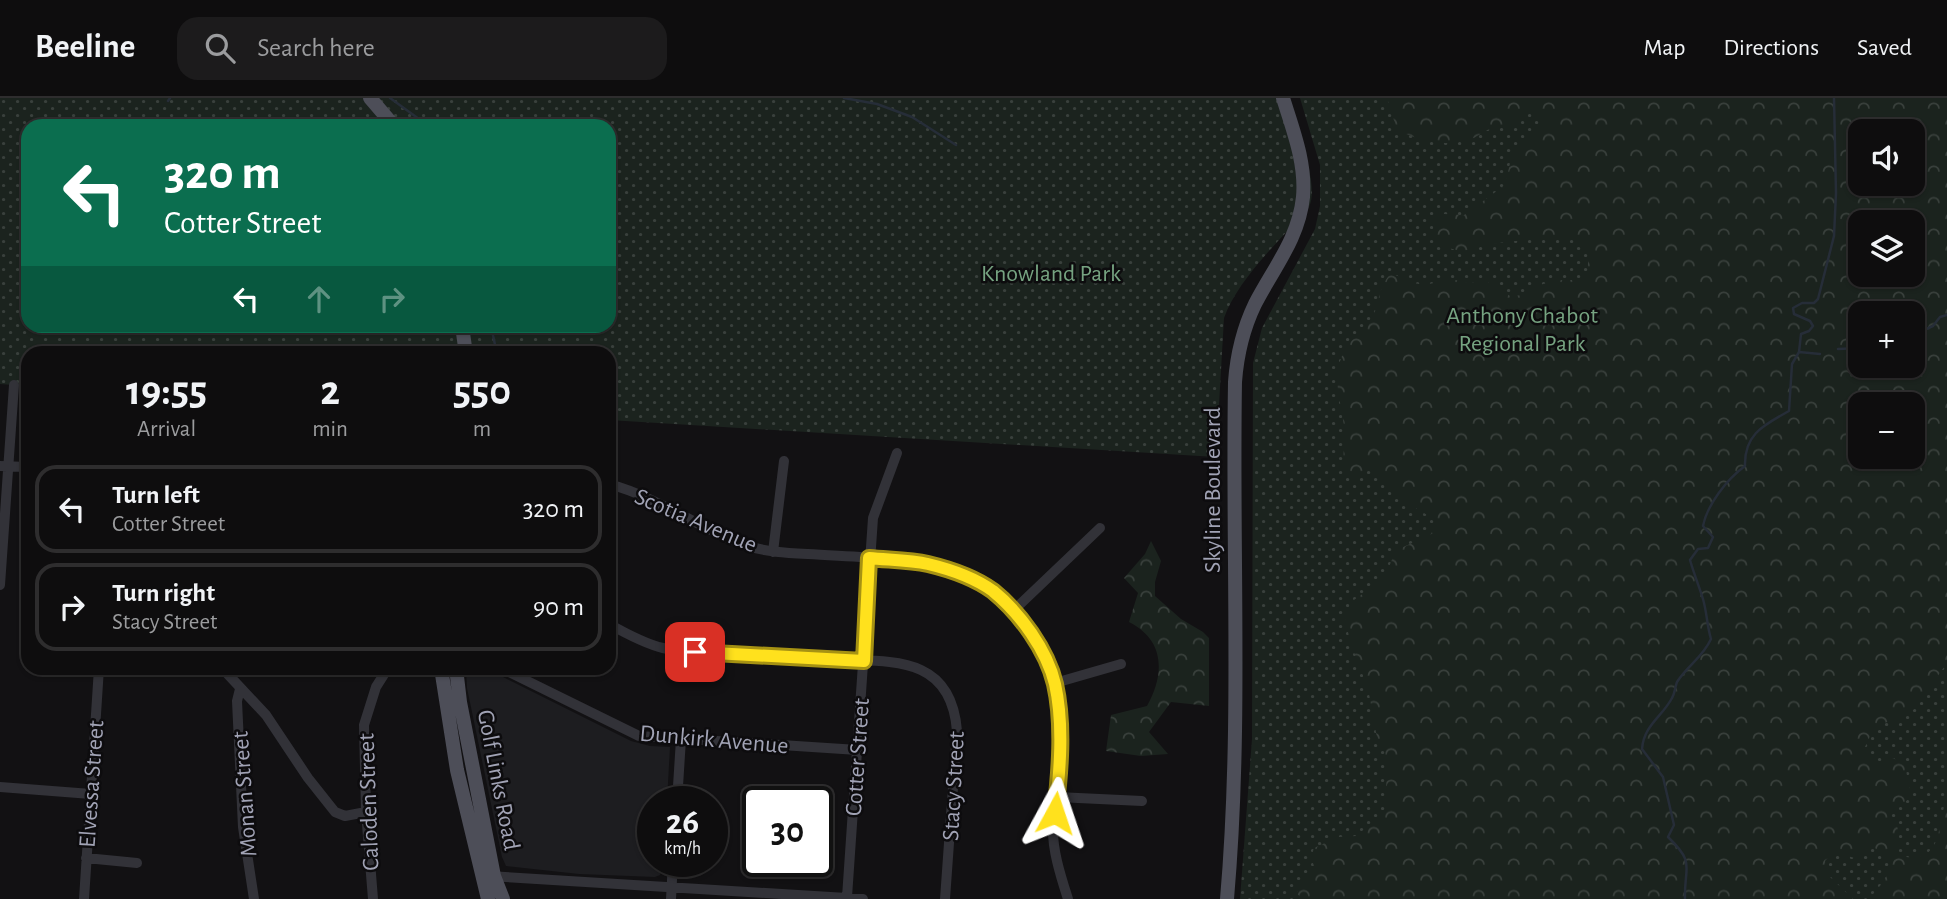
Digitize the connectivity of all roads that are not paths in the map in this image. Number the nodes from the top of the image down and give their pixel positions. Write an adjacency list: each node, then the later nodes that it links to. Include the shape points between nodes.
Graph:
1 (370, 98): 3 (main road)
2 (1283, 98): 46 (main road, Skyline Boulevard, via 1302,164 1301,211 1290,243 1248,321 1235,374 1235,777)
3 (388, 119)
4 (14, 385): 7 (street)
5 (897, 453): 11 (street, Cotter Street, via 873,518)
6 (784, 461): 10 (street)
7 (4, 466): 12 (street)
8 (616, 487): 10 (street, Scotia Avenue, via 745,545)
9 (1100, 528): 13 (street)
10 (773, 552): 11 (street, Scotia Avenue)
11 (869, 558): 13 (street, Scotia Avenue, via 927,564 961,575 992,591); 15 (street, Cotter Street)
12 (0, 585)
13 (1013, 611): 23 (street, Scotia Avenue, via 1035,640)
14 (616, 627): 15 (street, Stacy Street, via 662,648)
15 (864, 661): 26 (street, Cotter Street); 44 (street, Stacy Street, via 922,670 945,690 953,704 957,731)
16 (1121, 664): 23 (street)
17 (98, 675): 29 (street, Elvessa Street)
18 (228, 675): 24 (street)
19 (384, 675): 32 (street, Caloden Street, via 364,725)
20 (442, 675): 35 (main road, Golf Links Road, via 457,770)
21 (457, 675): 35 (main road, Golf Links Road)
22 (515, 675): 25 (street, Dunkirk Avenue, via 639,736)
23 (1055, 683): 30 (street, Scotia Avenue, via 1060,731)
24 (240, 689): 32 (street, via 266,715 335,812 345,816); 39 (street, Monan Street, via 243,827)
25 (681, 739): 26 (street, Dunkirk Avenue); 27 (street)
26 (858, 750): 37 (street, Cotter Street)
27 (678, 786)
28 (0, 787): 29 (street)
29 (90, 794): 33 (street, Elvessa Street)
30 (1057, 797): 31 (street); 45 (street, Scotia Avenue, via 1052,829)
31 (1142, 801)
32 (366, 812): 40 (street, Caloden Street)
33 (86, 858): 34 (street); 38 (street, Elvessa Street)
34 (137, 863)
35 (488, 876): 36 (street); 41 (main road, Golf Links Road); 42 (main road, Golf Links Road)
36 (671, 893): 37 (street)
37 (847, 897): 43 (street)
38 (84, 899)
39 (254, 899)
40 (373, 899)
41 (488, 899)
42 (503, 899)
43 (863, 899)
44 (944, 899)
45 (1068, 899)
46 (1227, 899)

